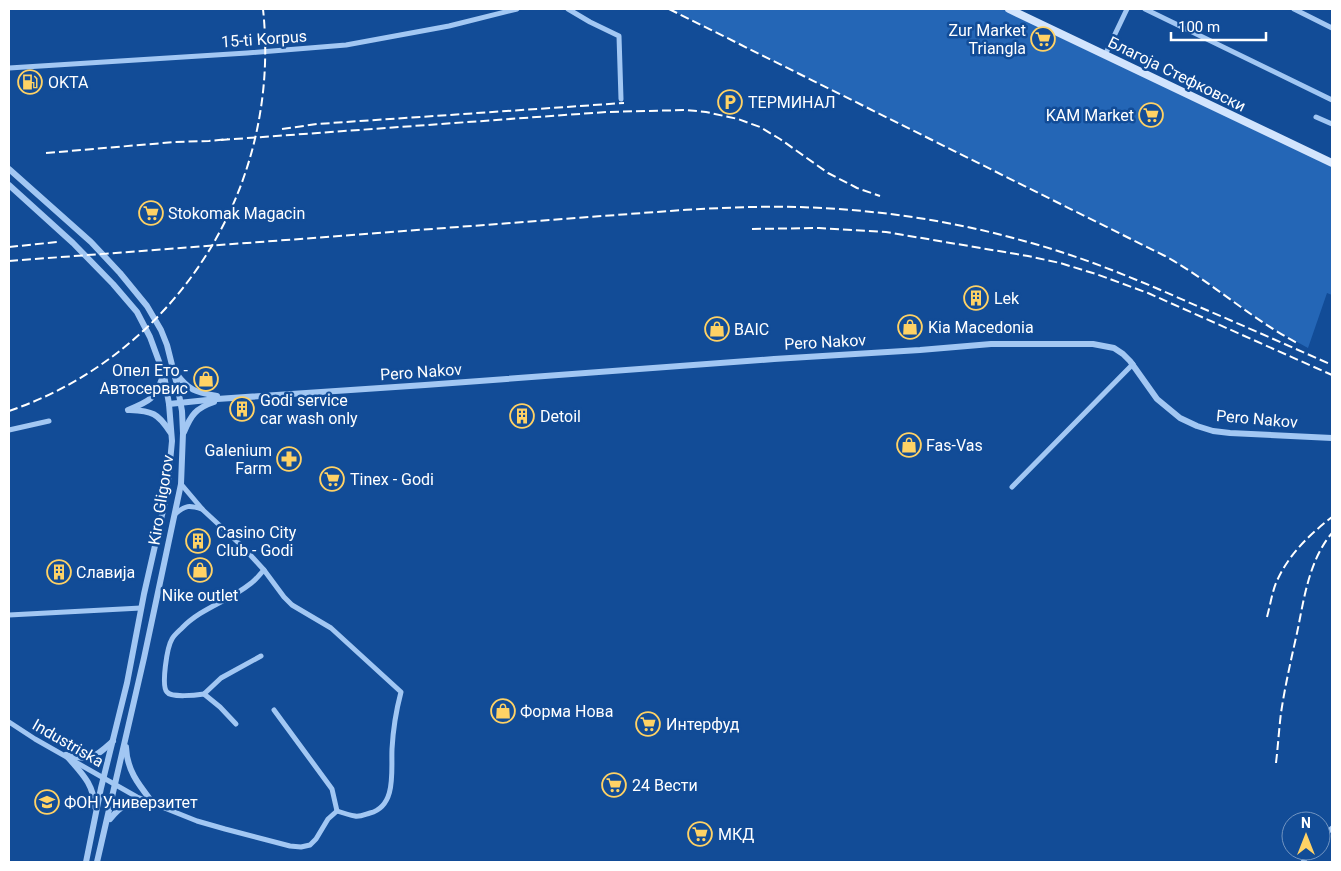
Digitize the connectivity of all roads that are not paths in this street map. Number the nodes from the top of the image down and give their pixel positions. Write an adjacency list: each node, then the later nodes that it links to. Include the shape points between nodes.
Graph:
1 (517, 9): 9 (street, 15-ti Korpus, via 346,45)
2 (568, 9): 10 (street, via 619,36)
3 (1009, 9): 8 (main road, Благоја Стефковски)
4 (1128, 9): 8 (street)
5 (1145, 9): 11 (street)
6 (1294, 9): 7 (street)
7 (1332, 28)
8 (1105, 55): 14 (main road, Благоја Стефковски)
9 (9, 68)
10 (621, 99)
11 (1332, 100)
12 (1316, 117): 13 (street)
13 (1332, 124)
14 (1332, 163)
15 (9, 169): 18 (street, Kiro Gligorov, via 91,242 140,296 167,345)
16 (9, 185): 19 (street, Kiro Gligorov, via 73,243 124,296 150,337)
17 (1133, 364): 20 (street, Pero Nakov, via 1123,354 1105,345 1012,343); 27 (street, Pero Nakov, via 1157,398 1180,418 1197,426 1230,433); 29 (street)
18 (174, 369): 20 (street, via 192,390); 21 (street, Kiro Gligorov)
19 (164, 375): 22 (street, Kiro Gligorov); 25 (street, via 159,388 148,401 128,410 155,414)
20 (226, 398): 21 (street); 26 (street, via 198,409)
21 (181, 403): 22 (street); 26 (street, Kiro Gligorov)
22 (169, 404): 25 (street, Kiro Gligorov)
23 (49, 421): 24 (street)
24 (9, 430)
25 (171, 433): 33 (street, Kiro Gligorov, via 168,494)
26 (183, 433): 28 (street, Kiro Gligorov)
27 (1332, 438)
28 (181, 484): 30 (street); 31 (street, Kiro Gligorov)
29 (1012, 488)
30 (203, 510): 31 (street, via 188,506); 32 (street)
31 (175, 514): 40 (street, Kiro Gligorov)
32 (264, 570): 36 (street, via 251,584 197,615 171,640 165,690 172,696); 46 (street, via 292,605 331,628 401,692 395,719 390,792 384,805 375,812 357,817)
33 (141, 608): 34 (street); 41 (street, Kiro Gligorov)
34 (9, 615)
35 (261, 656): 36 (street, via 221,678)
36 (204, 694): 39 (street)
37 (274, 710): 46 (street, via 332,789)
38 (9, 722): 42 (street, Industriska)
39 (236, 724)
40 (126, 736): 44 (street, Kiro Gligorov); 45 (street, via 127,762)
41 (114, 740): 42 (street, via 96,756 78,758); 43 (street, Kiro Gligorov)
42 (66, 755): 43 (street, Industriska); 47 (street, via 91,787)
43 (104, 778): 44 (street, Industriska); 47 (street, Kiro Gligorov)
44 (116, 785): 45 (street, Industriska); 48 (street, Kiro Gligorov)
45 (152, 803): 46 (street, Industriska, via 225,829 301,847 310,845); 48 (street, via 122,806)
46 (337, 811)
47 (96, 818): 49 (street, Kiro Gligorov)
48 (107, 822): 50 (street, Kiro Gligorov)
49 (86, 862)
50 (98, 862)

